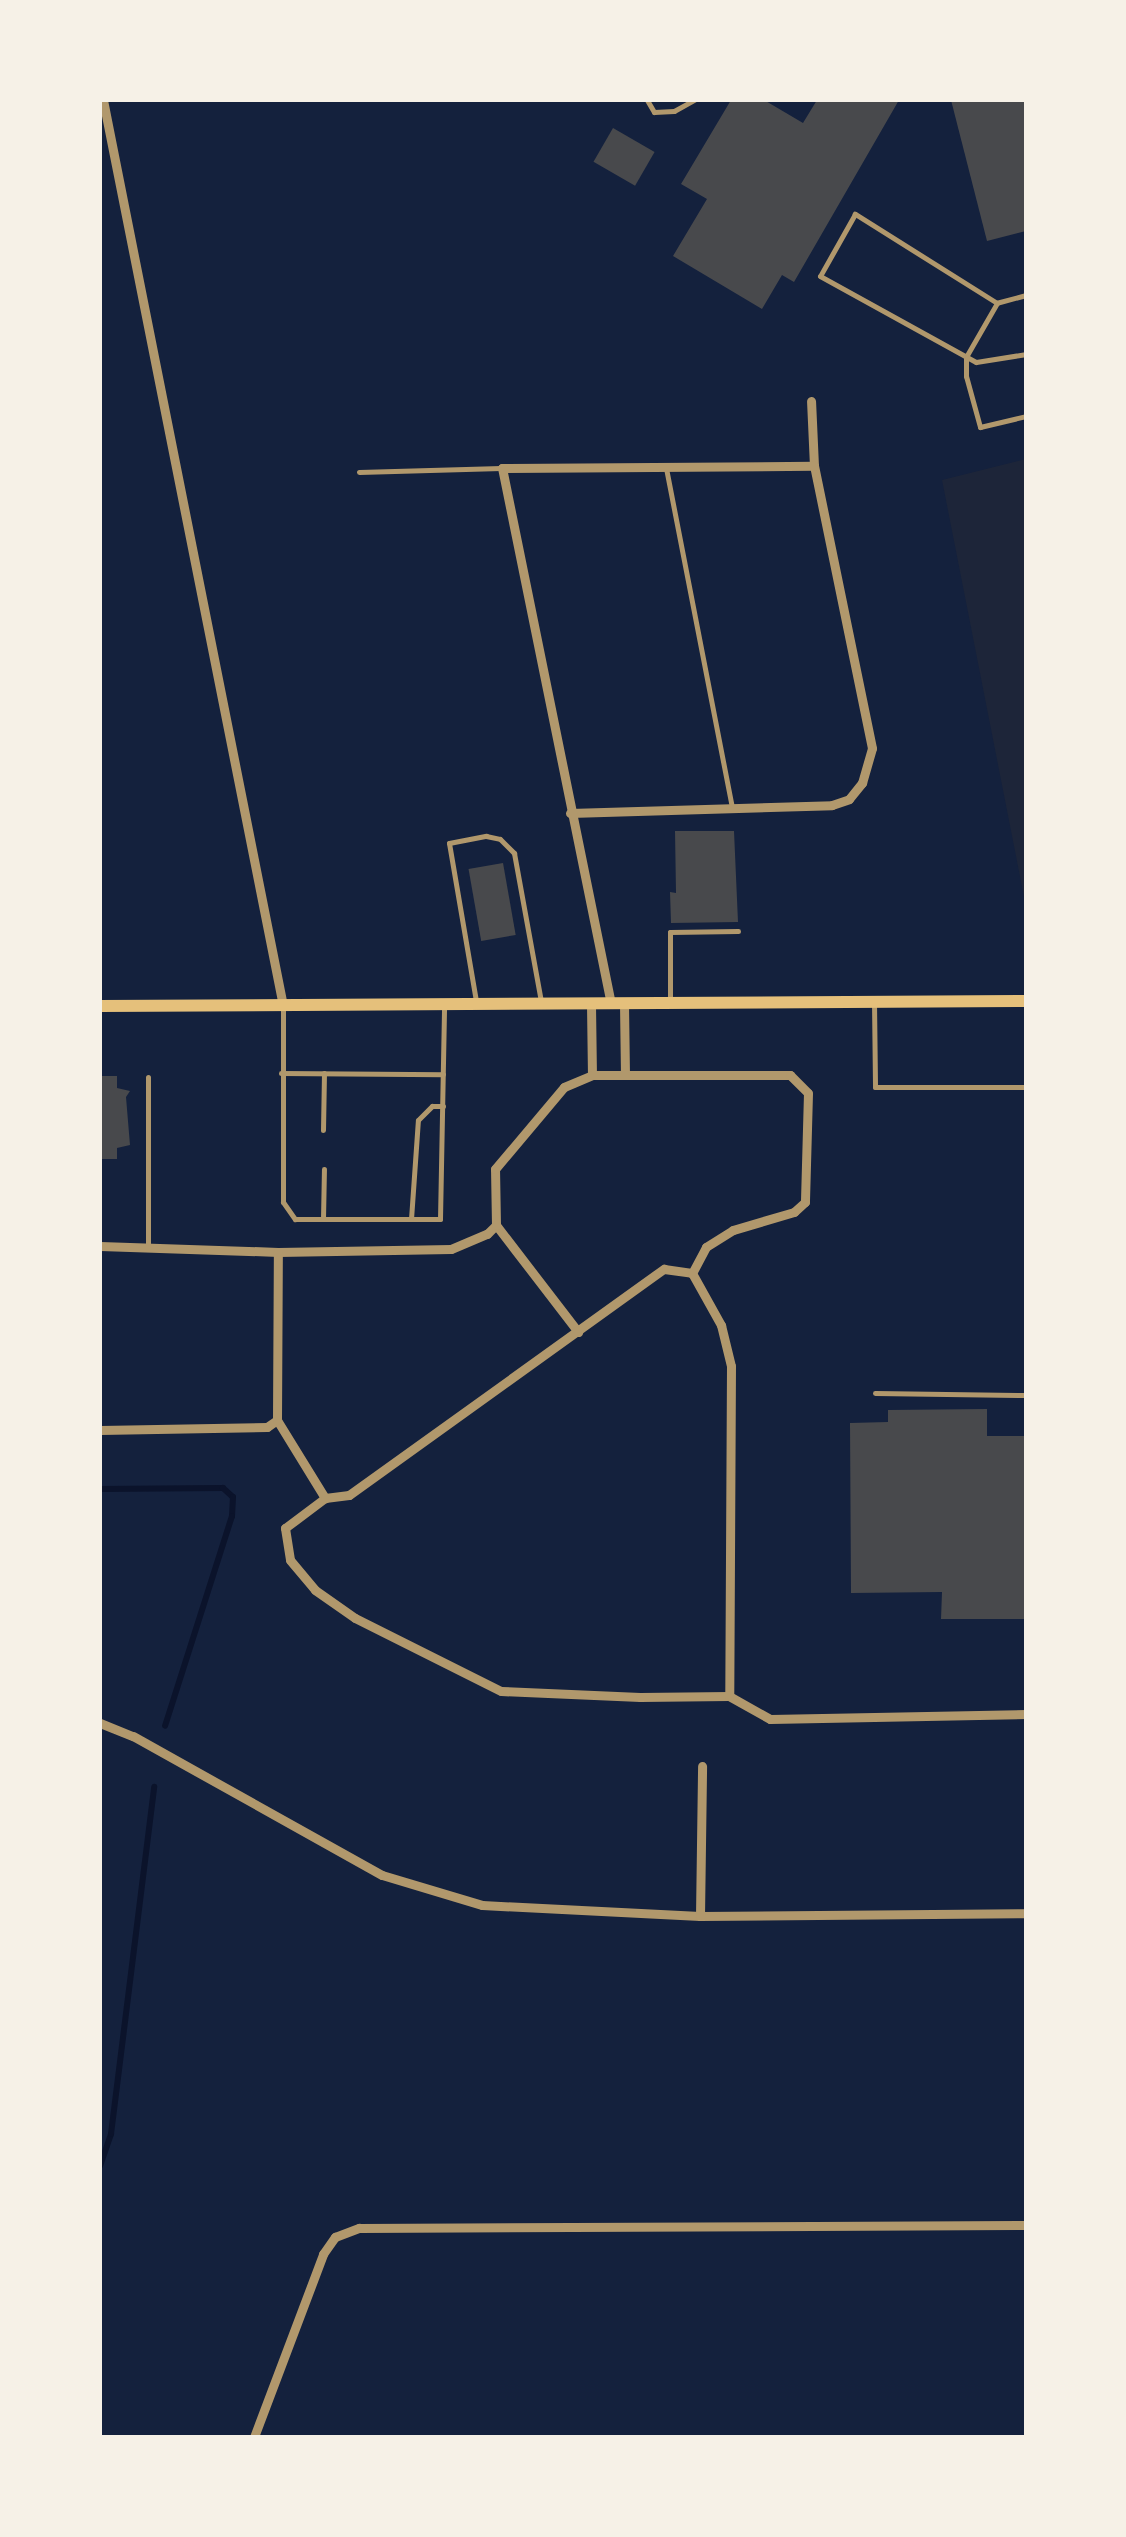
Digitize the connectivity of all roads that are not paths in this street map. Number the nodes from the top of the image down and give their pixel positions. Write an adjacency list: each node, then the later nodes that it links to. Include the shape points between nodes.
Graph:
1 (103, 100): 24 (street)
2 (647, 100): 3 (lane, via 654,112)
3 (694, 100)
4 (1026, 295): 5 (lane)
5 (997, 303): 7 (lane); 7 (lane, via 855,214 820,276)
6 (1026, 354): 7 (lane, via 986,364)
7 (966, 356): 9 (lane, via 980,428)
8 (811, 401): 10 (street)
9 (1026, 416)
10 (814, 466): 12 (street); 14 (street, via 872,748 870,766 849,798 832,805)
11 (502, 468): 12 (street); 13 (lane); 15 (street)
12 (666, 468): 14 (lane)
13 (360, 472)
14 (733, 811): 15 (street)
15 (570, 813): 19 (street)
16 (738, 931): 20 (lane, via 670,932)
17 (1026, 1001): 18 (main road)
18 (874, 1002): 20 (main road); 33 (lane, via 875,1088)
19 (618, 1004): 20 (main road); 22 (main road); 31 (street)
20 (670, 1004)
21 (542, 1005): 22 (main road); 26 (main road); 26 (lane, via 514,853 500,838 486,836 449,843)
22 (590, 1005): 30 (street)
23 (100, 1006): 24 (main road)
24 (284, 1006): 25 (main road); 27 (lane)
25 (444, 1006): 26 (main road); 29 (lane)
26 (477, 1006)
27 (281, 1073): 28 (lane); 37 (lane, via 283,1202 296,1218)
28 (324, 1073): 29 (lane); 35 (lane)
29 (444, 1074): 34 (lane)
30 (592, 1075): 31 (street); 39 (street, via 564,1087 495,1169)
31 (624, 1075): 43 (street, via 790,1075 808,1093 805,1202 794,1212 733,1230 706,1247)
32 (148, 1078): 41 (lane)
33 (1026, 1086)
34 (442, 1106): 38 (lane, via 432,1106 418,1120); 38 (lane, via 440,1220)
35 (324, 1130)
36 (324, 1170): 37 (lane)
37 (323, 1218): 38 (lane)
38 (411, 1219)
39 (496, 1225): 42 (street, via 451,1249); 44 (street)
40 (100, 1246): 41 (street)
41 (148, 1248): 42 (street)
42 (278, 1252): 47 (street)
43 (692, 1273): 44 (street, via 664,1269); 50 (street, via 721,1325 732,1366)
44 (578, 1332): 49 (street, via 348,1495)
45 (876, 1393): 46 (lane)
46 (1026, 1396)
47 (278, 1420): 48 (street, via 267,1427); 49 (street)
48 (100, 1430)
49 (325, 1498): 50 (street, via 285,1528 290,1560 315,1590 355,1618 501,1690)
50 (728, 1696): 51 (street, via 770,1719)
51 (1026, 1714)
52 (100, 1723): 55 (street, via 382,1875 482,1905)
53 (702, 1766): 55 (street)
54 (1026, 1914): 55 (street)
55 (700, 1916)
56 (1026, 2224): 57 (street, via 359,2228 335,2237 323,2254)
57 (254, 2437)

